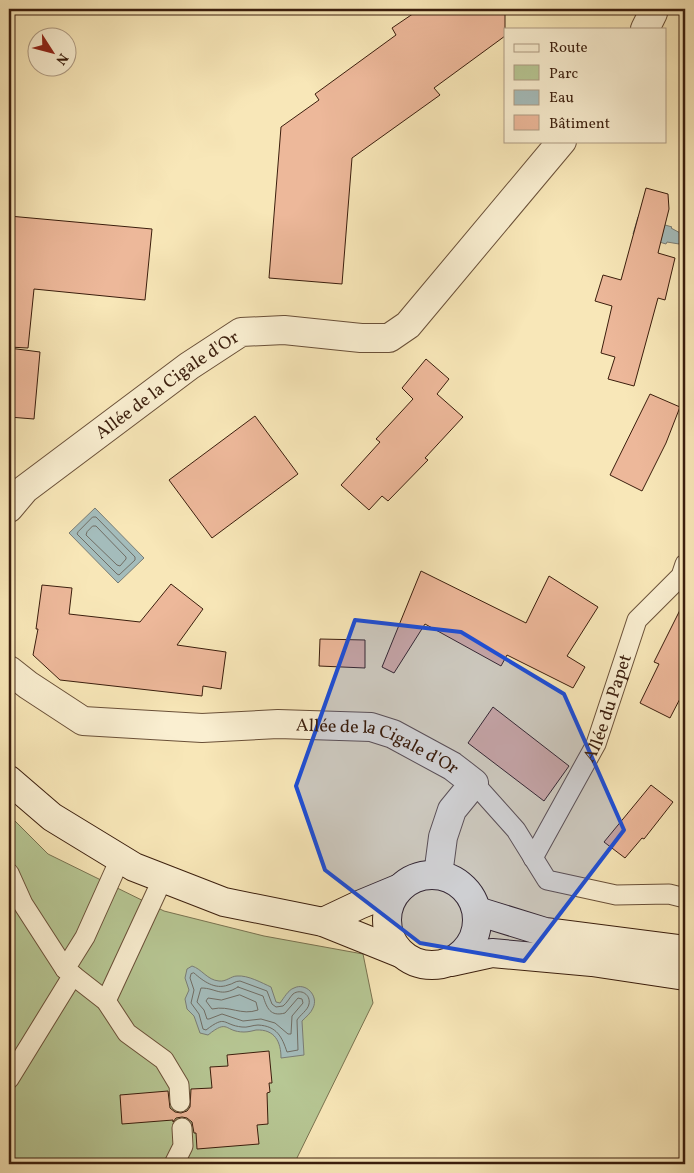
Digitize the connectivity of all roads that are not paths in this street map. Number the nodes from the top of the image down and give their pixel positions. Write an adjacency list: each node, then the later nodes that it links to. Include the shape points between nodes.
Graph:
1 (651, 9): 2 (street, via 653,13)
2 (646, 28)
3 (561, 142): 4 (street, Allée de la Cigale d'Or, via 408,325 389,338 284,330 241,332 189,366 25,489)
4 (9, 508)
5 (685, 564): 9 (lane, Allée du Papet, via 681,576 637,620 596,744)
6 (9, 670): 8 (street, Allée de la Cigale d'Or, via 83,721 202,728 278,724 371,727 393,734 452,766)
7 (9, 780): 10 (street, via 52,817)
8 (474, 783): 9 (lane, via 516,830); 12 (street, Allée de la Cigale d'Or, via 452,810 443,837)
9 (533, 858): 15 (lane, via 547,880 616,895 669,894)
10 (120, 859): 13 (street); 21 (lane)
11 (9, 873): 21 (lane, via 23,904)
12 (438, 875): 14 (street, via 411,880); 16 (street, via 452,879 467,891)
13 (163, 878): 17 (street, via 224,902); 23 (lane)
14 (400, 888): 17 (street); 19 (street, via 390,903 386,920 392,941)
15 (685, 898)
16 (477, 911): 18 (street, via 545,932); 20 (street, via 474,939 463,954)
17 (323, 922): 19 (street)
18 (685, 950)
19 (400, 953): 20 (street, via 417,964 436,966)
20 (451, 962): 22 (street, via 492,952)
21 (69, 972): 23 (lane); 24 (lane)
22 (685, 976)
23 (106, 1000): 25 (lane, via 127,1033 164,1060 179,1085)
24 (9, 1080)
25 (180, 1102)
26 (182, 1128): 27 (lane, via 184,1146)
27 (174, 1164)

